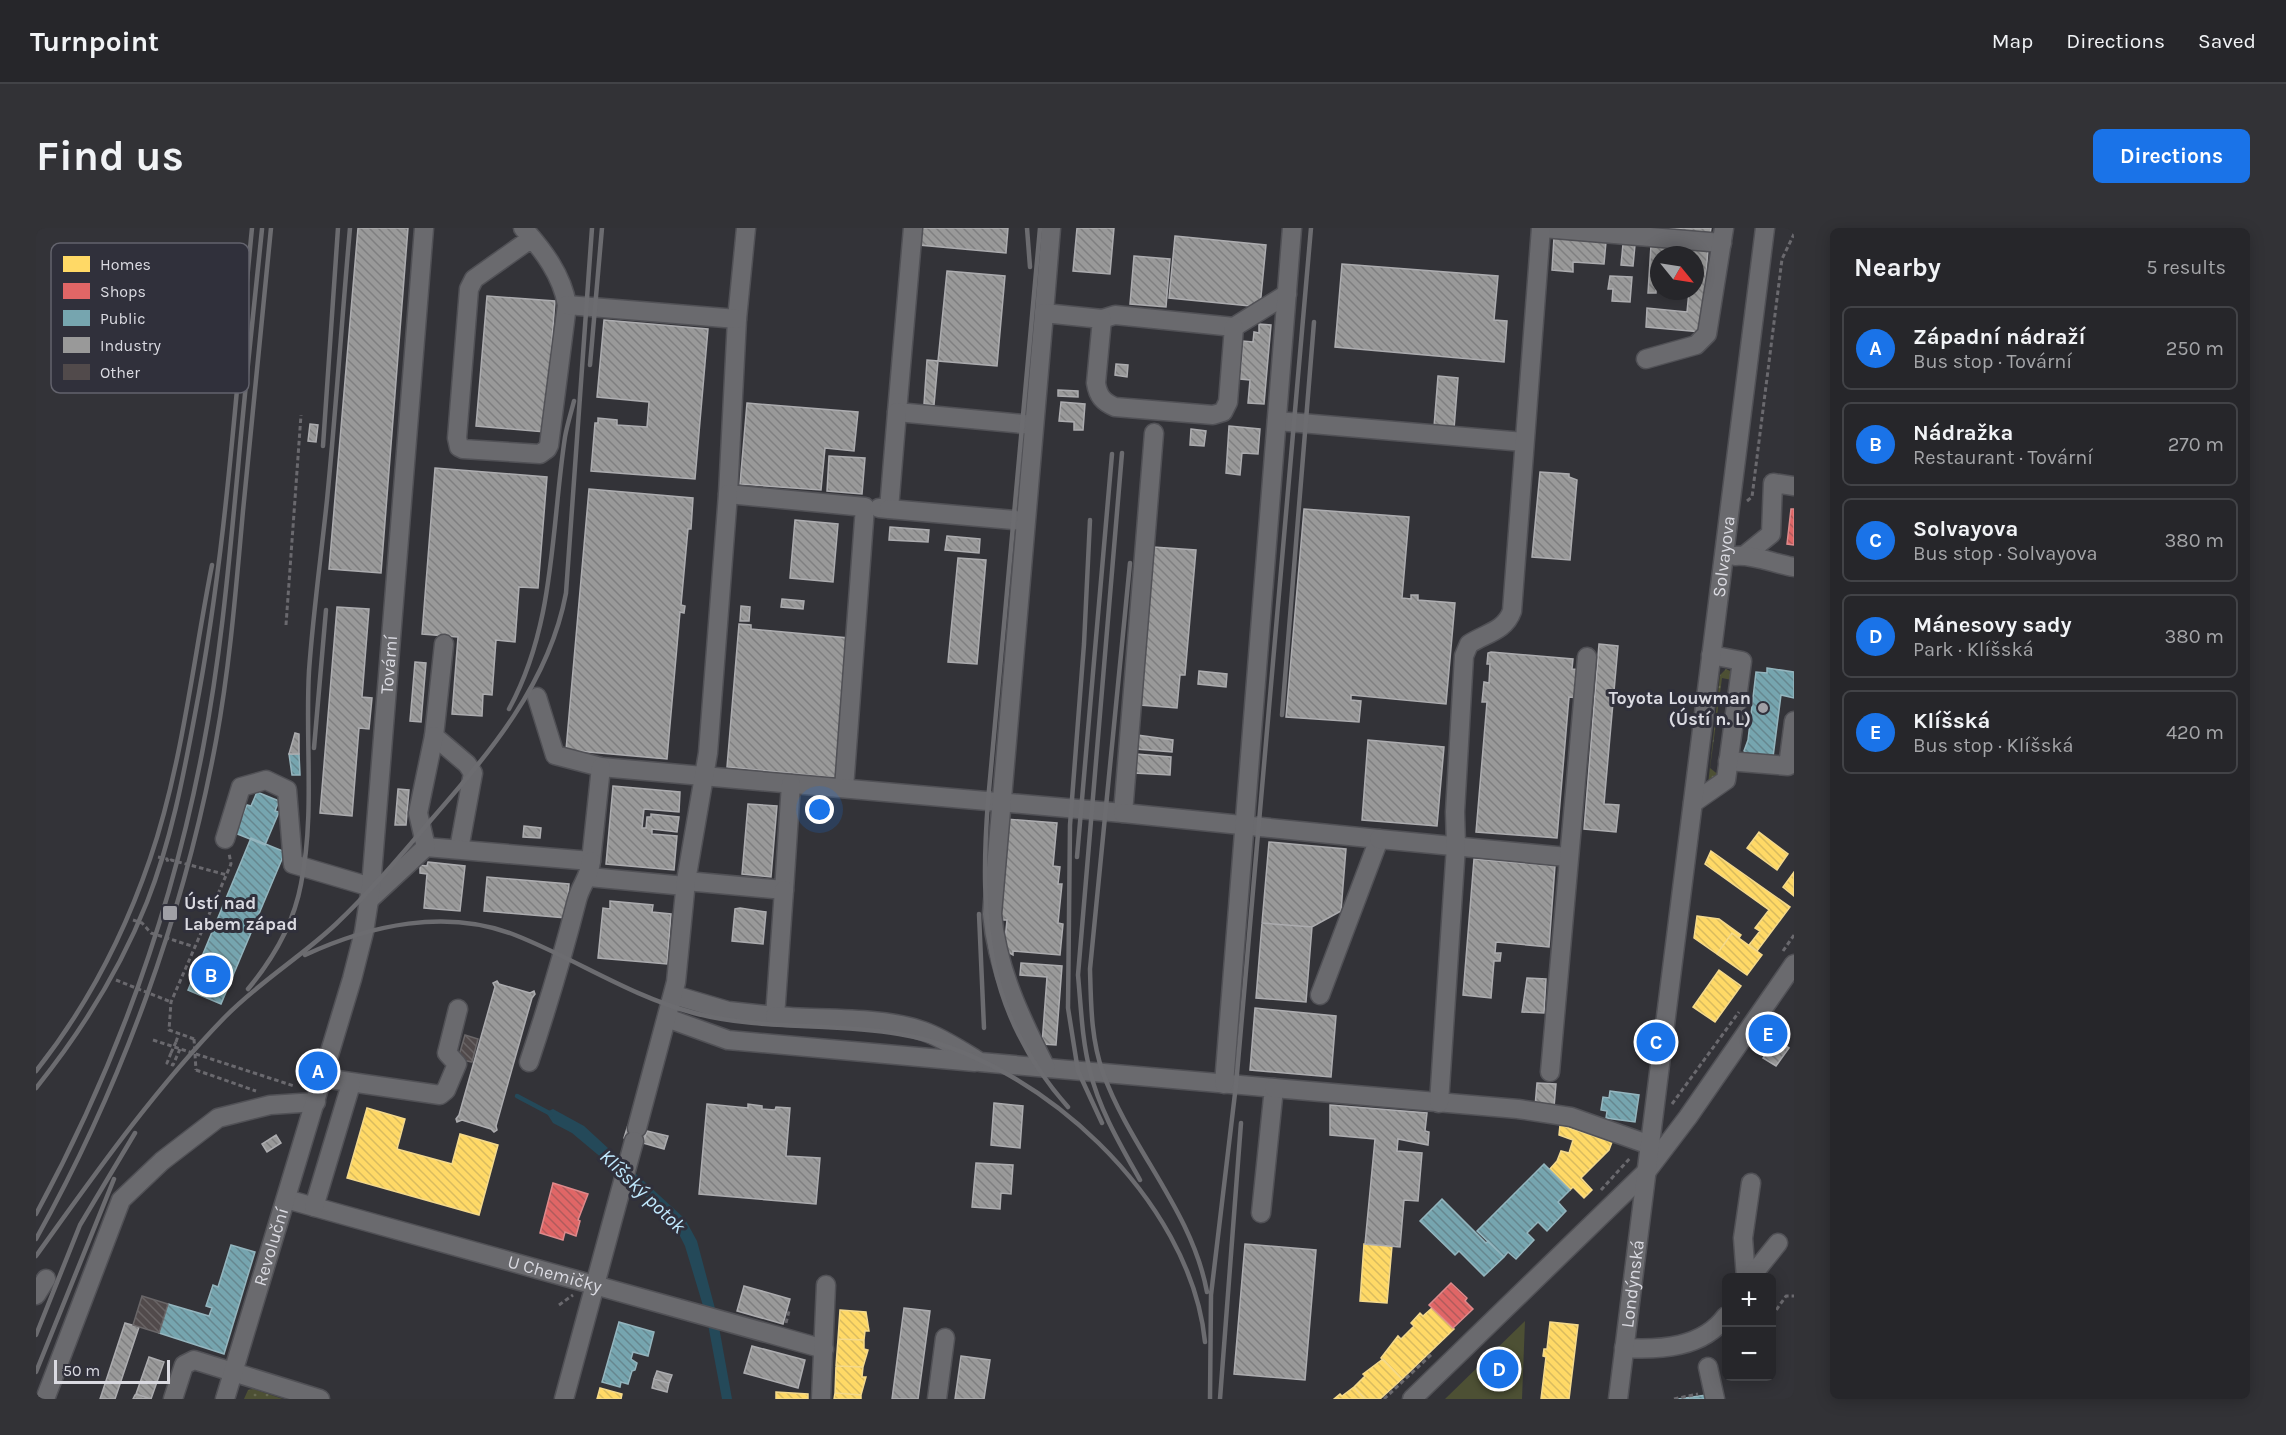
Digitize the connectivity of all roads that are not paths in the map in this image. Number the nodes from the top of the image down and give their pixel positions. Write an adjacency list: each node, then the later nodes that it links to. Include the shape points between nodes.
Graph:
1 (424, 228): 54 (street, Tovární)
2 (746, 228): 13 (street)
3 (913, 228): 17 (street)
4 (1051, 228): 12 (street)
5 (1292, 228): 10 (street)
6 (1542, 228): 9 (street); 21 (street)
7 (1765, 228): 28 (street, Solvayova)
8 (528, 233): 11 (street, via 562,283); 11 (street, via 474,279 469,289 459,447 534,454 547,449)
9 (1723, 235): 16 (street, via 1707,334 1696,345)
10 (1287, 294): 15 (street); 18 (street)
11 (567, 305): 13 (street)
12 (1044, 313): 14 (street); 19 (street)
13 (737, 319): 23 (street)
14 (1102, 319): 15 (street, via 1115,315); 15 (street, via 1096,382 1102,400 1115,407 1213,416 1223,412 1228,402)
15 (1233, 327)
16 (1646, 359)
17 (897, 412): 19 (street); 25 (street)
18 (1277, 421): 21 (street); 44 (street)
19 (1033, 425): 26 (street)
20 (1154, 433): 43 (street)
21 (1524, 442): 47 (street, via 1512,611 1501,628 1469,644 1464,656)
22 (1794, 486): 27 (street, via 1773,483 1771,534)
23 (728, 494): 24 (street); 38 (street)
24 (865, 507): 25 (street); 40 (street)
25 (889, 509): 26 (street)
26 (1025, 521): 41 (street)
27 (1745, 555): 28 (street); 29 (street)
28 (1724, 557): 31 (street, Solvayova)
29 (1794, 567)
30 (444, 644): 35 (street)
31 (1711, 655): 36 (street, via 1742,661); 42 (street, Solvayova)
32 (1587, 657): 50 (street)
33 (537, 697): 37 (street, via 555,755)
34 (1794, 721): 36 (street, via 1788,766)
35 (434, 736): 48 (street, via 418,813); 49 (street, via 472,773)
36 (1728, 760): 42 (street, via 1726,780)
37 (601, 767): 38 (street); 51 (street)
38 (704, 776): 39 (street); 52 (street)
39 (791, 784): 40 (street); 53 (street)
40 (844, 788): 41 (street)
41 (1000, 802): 43 (street); 63 (street, via 992,892 994,934 1016,1008)
42 (1693, 803): 70 (street, Solvayova)
43 (1123, 813): 44 (street)
44 (1245, 825): 46 (street); 66 (street)
45 (225, 839): 54 (street, via 241,787 266,780 287,790 293,864)
46 (1379, 839): 47 (street); 57 (street)
47 (1456, 846): 50 (street); 69 (street)
48 (426, 847): 49 (street); 54 (street)
49 (459, 849): 51 (street)
50 (1567, 857): 64 (street)
51 (590, 869): 52 (street); 61 (street, via 578,897)
52 (686, 883): 53 (street); 56 (street)
53 (784, 890): 59 (street)
54 (370, 893): 68 (street, Tovární, via 364,932)
55 (1789, 965): 71 (street, via 1688,1117)
56 (674, 995): 59 (street, via 728,1011); 60 (street)
57 (1320, 995)
58 (458, 1009): 65 (street, via 447,1053 457,1064 440,1095)
59 (775, 1016): 62 (street, via 899,1024 925,1031)
60 (667, 1018): 62 (street, via 728,1040); 80 (street)
61 (529, 1062)
62 (980, 1062): 63 (street)
63 (1046, 1068): 66 (street)
64 (1550, 1072)
65 (351, 1084): 68 (street); 74 (street, Revoluční)
66 (1224, 1084): 67 (street)
67 (1274, 1088): 69 (street); 75 (street)
68 (320, 1091): 73 (street, Revoluční); 90 (street, via 218,1118 162,1161 121,1200)
69 (1439, 1102): 70 (street, via 1571,1117)
70 (1650, 1145): 71 (street, Solvayova)
71 (1647, 1171): 85 (street, Londýnská); 97 (street)
72 (1751, 1184): 77 (street, via 1743,1238)
73 (286, 1199): 74 (street, U Chemičky); 88 (street, Revoluční)
74 (314, 1207): 80 (street, U Chemičky)
75 (1262, 1213)
76 (1778, 1243): 78 (street)
77 (1747, 1273)
78 (1752, 1273)
79 (46, 1279): 82 (street)
80 (595, 1285): 86 (street, U Chemičky); 94 (street)
81 (826, 1285): 86 (street)
82 (36, 1295)
83 (1722, 1319): 85 (street, via 1684,1345)
84 (945, 1338): 96 (street)
85 (1624, 1348): 98 (street, Londýnská)
86 (824, 1349): 95 (street)
87 (1708, 1367): 89 (street)
88 (234, 1371): 91 (street, via 200,1361 187,1362); 92 (street, Revoluční); 93 (street)
89 (1711, 1396)
90 (45, 1399)
91 (173, 1399)
92 (225, 1399)
93 (320, 1399)
94 (564, 1399)
95 (821, 1399)
96 (937, 1399)
97 (1412, 1399)
98 (1618, 1399)

